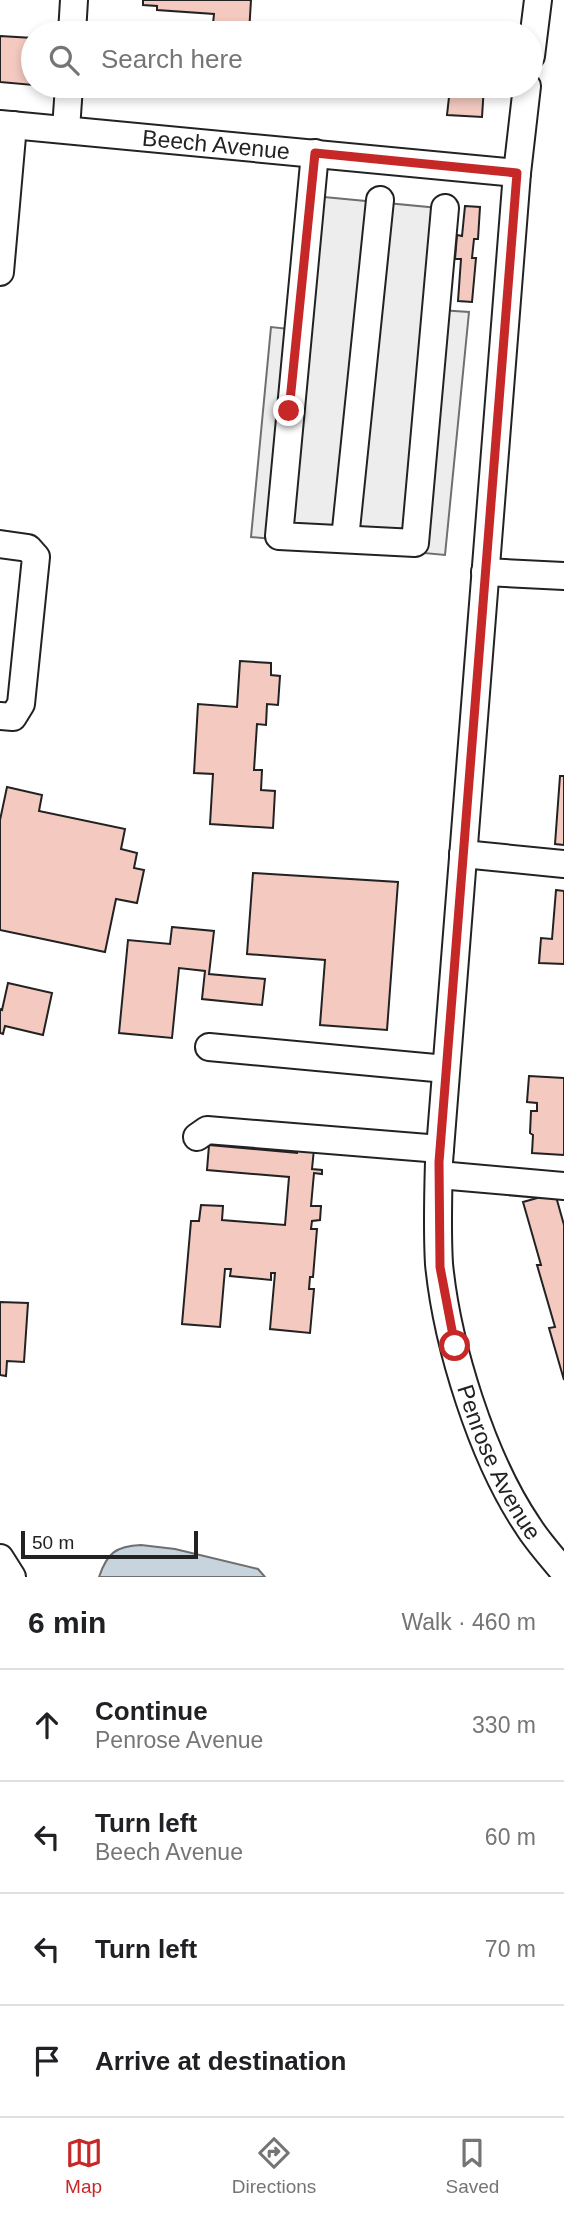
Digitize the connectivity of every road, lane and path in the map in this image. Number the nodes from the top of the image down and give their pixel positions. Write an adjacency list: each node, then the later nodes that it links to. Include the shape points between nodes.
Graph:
1 (74, 0): 3 (street)
2 (538, 0): 4 (street)
3 (73, 21)
4 (535, 21)
5 (68, 98): 8 (street)
6 (526, 98): 10 (street, Penrose Avenue)
7 (7, 125): 8 (street, Beech Avenue); 13 (street)
8 (66, 130): 9 (street, Beech Avenue)
9 (315, 153): 10 (street, Beech Avenue); 14 (street, via 279,536)
10 (517, 173): 16 (street, Penrose Avenue)
11 (380, 200): 14 (street)
12 (445, 208): 14 (street, via 415,543)
13 (0, 272)
14 (345, 539)
15 (0, 544): 18 (street, via 28,548 36,557 21,704 13,717)
16 (485, 572): 17 (street); 19 (street, Penrose Avenue)
17 (564, 576)
18 (0, 716)
19 (463, 854): 20 (street); 22 (street, Penrose Avenue)
20 (564, 864)
21 (209, 1047): 22 (street)
22 (446, 1069): 24 (street, Penrose Avenue)
23 (197, 1137): 24 (street, via 207,1130)
24 (439, 1162): 25 (street); 27 (street, Penrose Avenue, via 440,1267 468,1394 521,1515)
25 (564, 1186)
26 (0, 1558): 28 (street)
27 (564, 1572)
28 (12, 1577)

